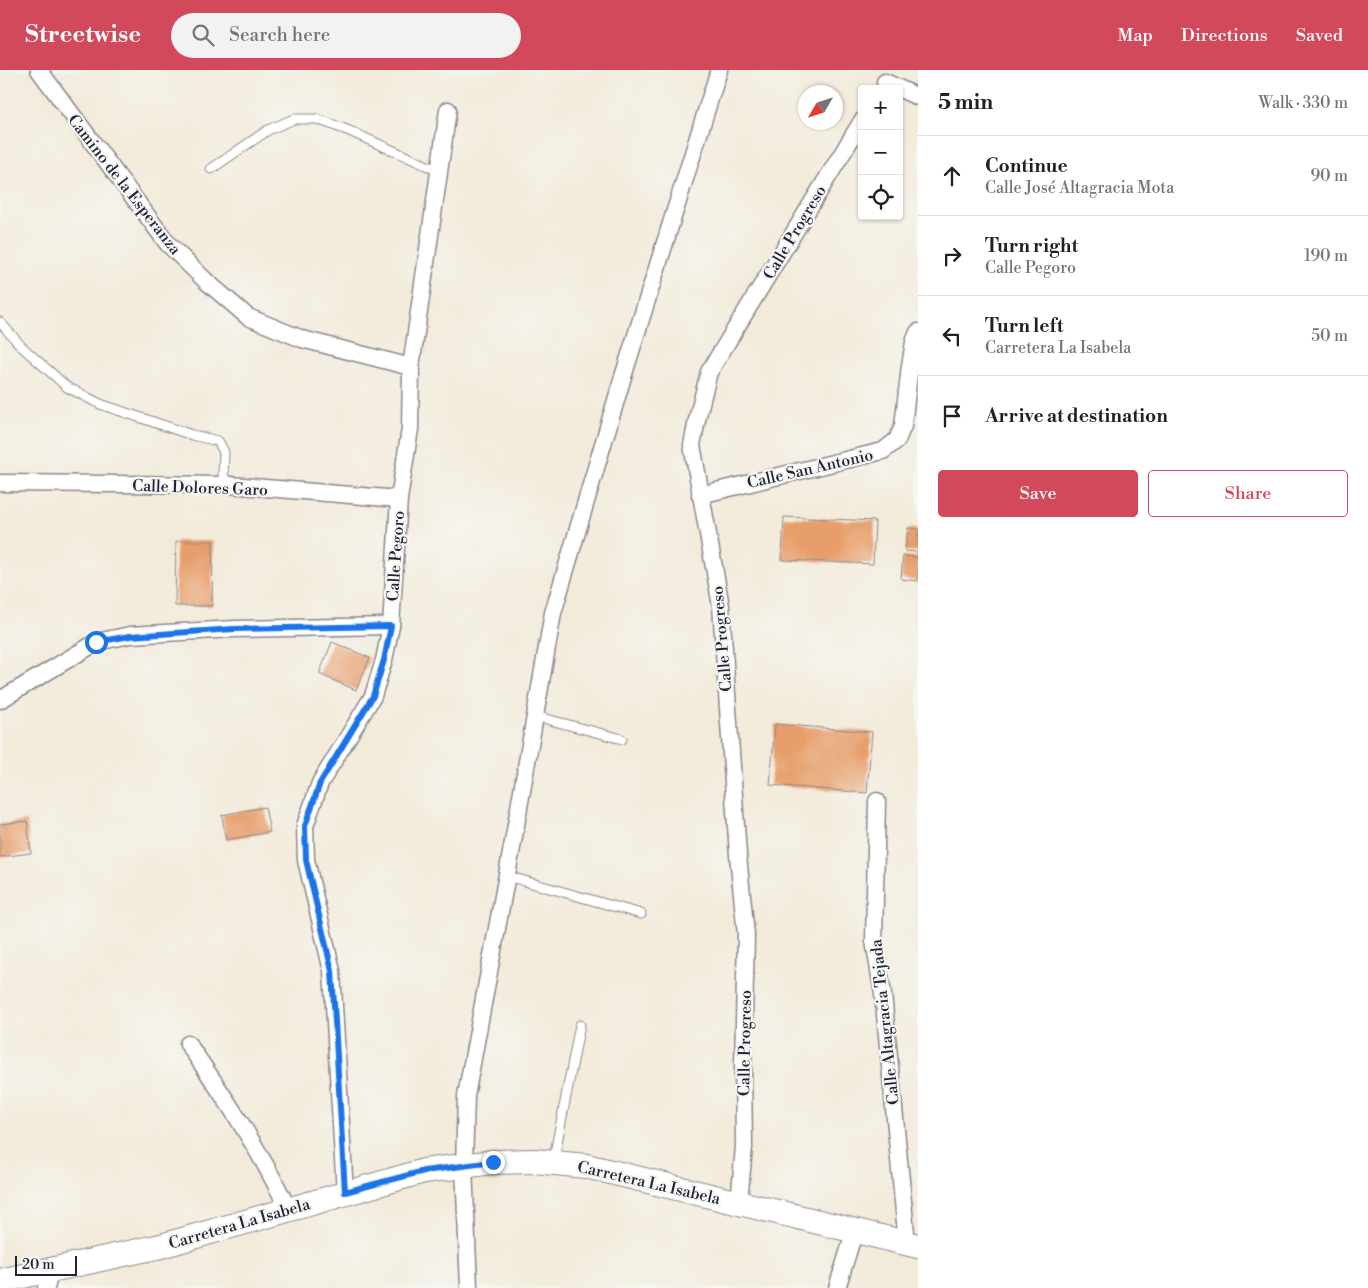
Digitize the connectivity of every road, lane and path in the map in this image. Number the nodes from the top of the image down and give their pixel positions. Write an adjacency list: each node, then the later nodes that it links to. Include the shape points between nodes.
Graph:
1 (39, 70): 11 (street, Camino de la Esperanza, via 168,244 248,317 302,339)
2 (719, 70): 18 (street, via 553,613)
3 (887, 80): 4 (street)
4 (918, 97)
5 (448, 110): 8 (street, Calle Pegoro)
6 (858, 128): 14 (street, Calle Progreso, via 710,372 692,445)
7 (211, 169): 8 (lane, via 268,130 294,119 317,119)
8 (439, 171): 11 (street, Calle Pegoro)
9 (0, 322): 13 (lane, via 67,387 100,404 218,441 224,452 223,476)
10 (918, 332): 14 (street, Calle San Antonio, via 910,366 903,426 897,440 890,446 883,451)
11 (411, 367): 15 (street, Calle Pegoro, via 410,430)
12 (0, 483): 13 (street, Calle Dolores Garo)
13 (230, 486): 15 (street, Calle Dolores Garo)
14 (700, 495): 28 (street, Calle Progreso, via 721,606 746,936 744,1147)
15 (399, 499): 16 (street, Calle Pegoro)
16 (391, 626): 17 (street, via 225,630 130,636 96,642); 27 (street, Calle Pegoro, via 373,696 320,783 305,826 306,860 332,971)
17 (0, 700)
18 (535, 716): 19 (lane); 21 (street)
19 (622, 739)
20 (877, 800): 31 (street, Calle Altagracia Tejada, via 874,941)
21 (507, 876): 22 (lane); 26 (street, via 466,1096)
22 (641, 914)
23 (580, 1026): 25 (lane)
24 (188, 1044): 29 (street, via 251,1139)
25 (553, 1163): 26 (main road, Carretera La Isabela, via 493,1162); 28 (main road, Carretera La Isabela, via 586,1166)
26 (464, 1166): 27 (main road, Carretera La Isabela, via 424,1171); 34 (street)
27 (345, 1192): 29 (main road, Carretera La Isabela)
28 (739, 1202): 30 (main road, Carretera La Isabela)
29 (288, 1209): 32 (main road, Carretera La Isabela)
30 (855, 1230): 31 (main road, Carretera La Isabela); 35 (street)
31 (912, 1244)
32 (49, 1279): 33 (main road, Carretera La Isabela)
33 (0, 1281)
34 (469, 1288)
35 (837, 1288)

